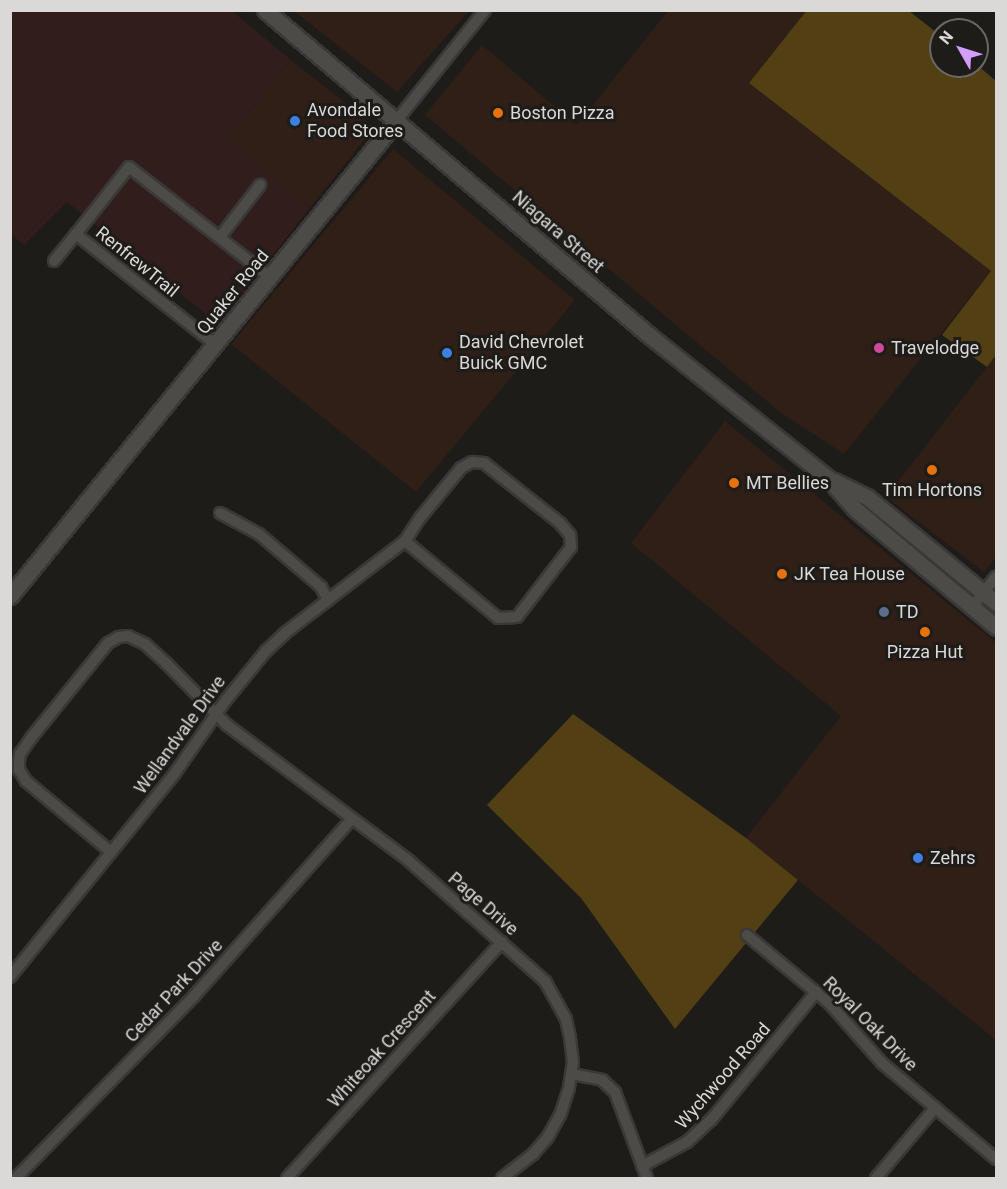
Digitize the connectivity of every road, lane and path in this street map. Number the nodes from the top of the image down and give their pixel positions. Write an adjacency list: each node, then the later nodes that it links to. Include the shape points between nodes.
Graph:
1 (265, 10): 3 (main road, Niagara Street)
2 (485, 10): 3 (street, Quaker Road)
3 (397, 120): 8 (main road, Quaker Road); 10 (main road, Niagara Street, via 650,336)
4 (260, 185): 6 (street)
5 (76, 234): 6 (street, RenfrewTrail, via 129,167); 7 (street); 9 (street, RenfrewTrail)
6 (220, 237): 8 (street, RenfrewTrail)
7 (54, 261)
8 (270, 277): 9 (main road, Quaker Road)
9 (216, 345): 14 (main road, Quaker Road)
10 (828, 478): 15 (main road, Niagara Street, via 867,497); 17 (main road, Niagara Street, via 855,509)
11 (220, 513): 16 (street, via 259,534 321,587)
12 (405, 541): 12 (street, Wellandvale Drive, via 498,618 516,617 571,546 570,535 560,523 484,463 472,462 460,468); 16 (street, Wellandvale Drive)
13 (996, 577): 15 (street)
14 (10, 596)
15 (991, 598): 17 (street)
16 (328, 600): 19 (street, Wellandvale Drive, via 266,651)
17 (973, 606): 18 (main road, Niagara Street)
18 (996, 627)
19 (216, 714): 20 (street, Page Drive); 21 (street, Wellandvale Drive, via 175,773); 21 (street, Page Drive, via 152,650 124,636 108,643 31,738 19,762 26,781)
20 (351, 820): 23 (street, Page Drive, via 408,860); 31 (street, Cedar Park Drive, via 194,996)
21 (111, 852): 24 (street, Wellandvale Drive)
22 (747, 935): 26 (street, Royal Oak Drive)
23 (502, 942): 27 (street, Page Drive, via 537,972 557,1000 570,1038); 32 (street, Whiteoak Crescent)
24 (15, 963): 25 (street, Wellandvale Drive)
25 (10, 977)
26 (816, 992): 28 (street, Royal Oak Drive, via 882,1063); 30 (street, Wychwood Road, via 711,1120 687,1142)
27 (572, 1074): 30 (street, via 602,1080 615,1092); 33 (street, Page Drive, via 560,1115 547,1138)
28 (935, 1108): 29 (street, Royal Oak Drive); 35 (street)
29 (996, 1159)
30 (642, 1166): 34 (street)
31 (16, 1179)
32 (286, 1179)
33 (502, 1179)
34 (646, 1179)
35 (876, 1179)

